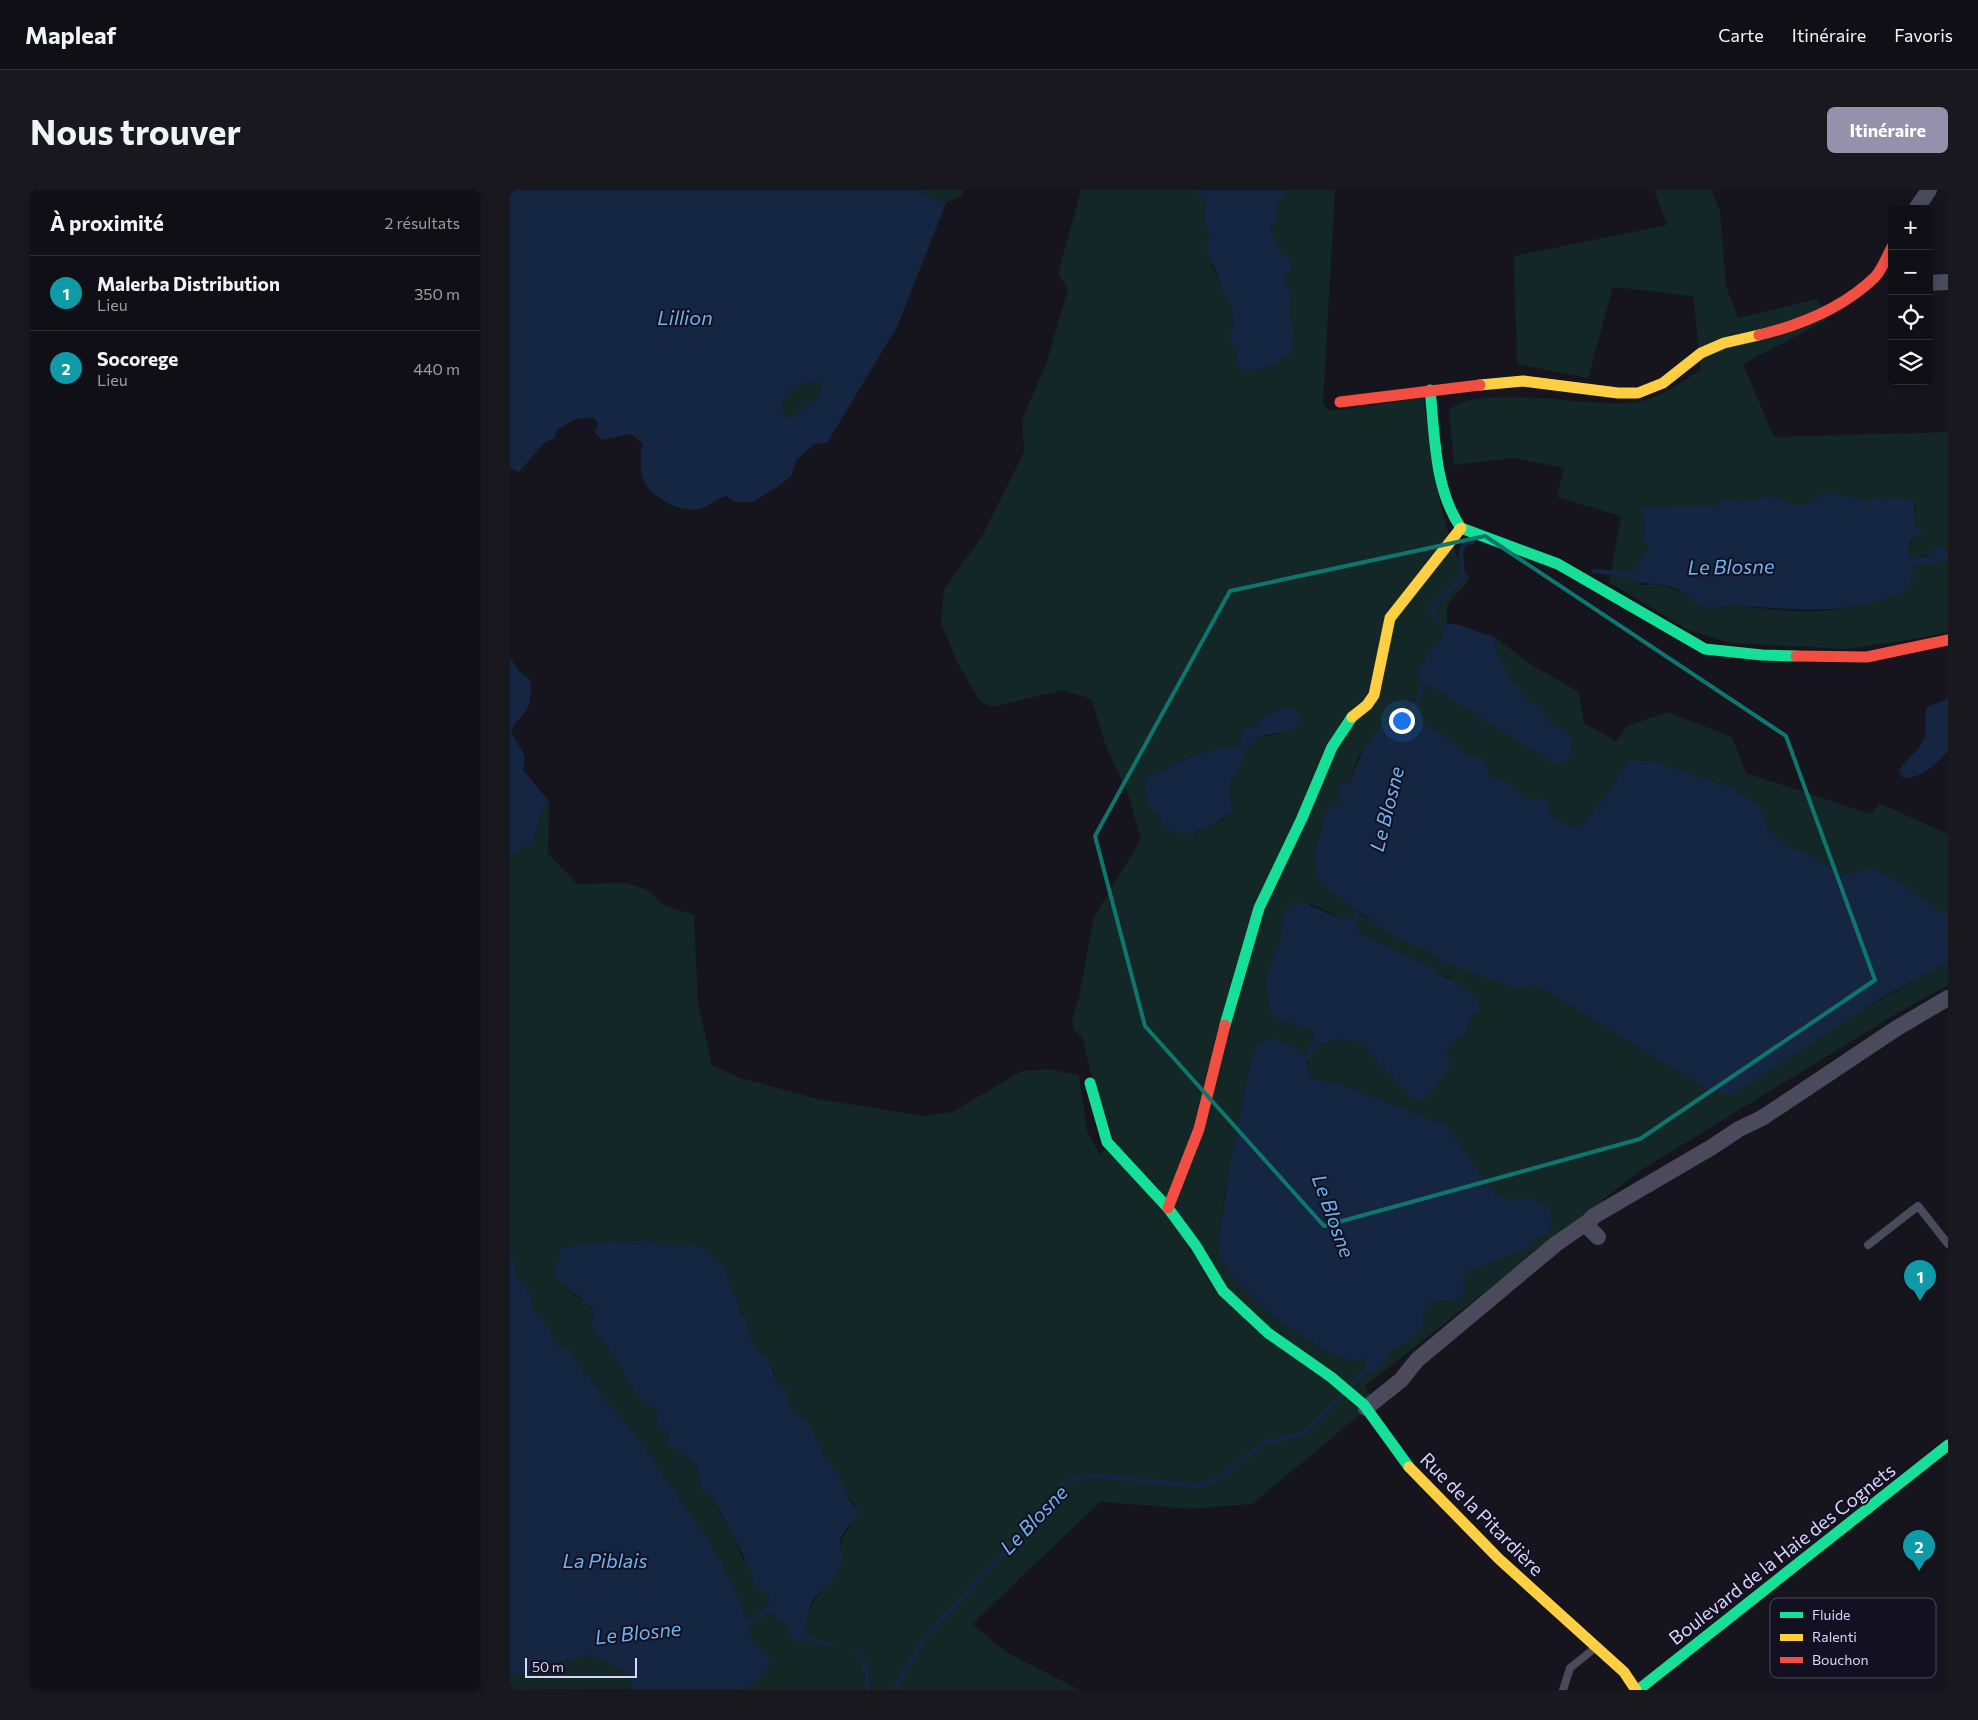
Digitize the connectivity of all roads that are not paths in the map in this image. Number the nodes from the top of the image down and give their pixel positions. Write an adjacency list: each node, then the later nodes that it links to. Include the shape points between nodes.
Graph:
1 (1928, 190): 2 (street)
2 (1919, 205)
3 (1891, 250): 4 (street)
4 (1887, 267): 7 (street, via 1835,307 1792,327 1701,353 1663,383 1638,393 1523,381)
5 (1948, 282): 6 (street)
6 (1933, 283)
7 (1430, 390): 8 (street); 9 (street, via 1447,505)
8 (1340, 402)
9 (1461, 528): 10 (street, via 1558,564 1705,650 1762,655 1867,657); 13 (street, via 1390,618 1374,695 1352,717 1332,746 1259,908 1234,986 1199,1128)
10 (1948, 640)
11 (1948, 998): 14 (street, via 1762,1118)
12 (1090, 1083): 13 (street, Rue de la Pitardière, via 1107,1142)
13 (1168, 1208): 18 (street, Rue de la Pitardière, via 1223,1291 1244,1313)
14 (1589, 1221): 15 (street, via 1589,1228); 18 (street, via 1556,1244 1418,1360 1400,1380)
15 (1598, 1237)
16 (1948, 1244): 17 (lane, via 1918,1206)
17 (1868, 1245)
18 (1365, 1406): 20 (street, Rue de la Pitardière, via 1412,1472 1499,1559)
19 (1948, 1445): 22 (street, Boulevard de la Haie des Cognets)
20 (1596, 1647): 21 (lane, via 1570,1668); 22 (street, Rue de la Pitardière, via 1624,1672)
21 (1563, 1690)
22 (1637, 1690)

